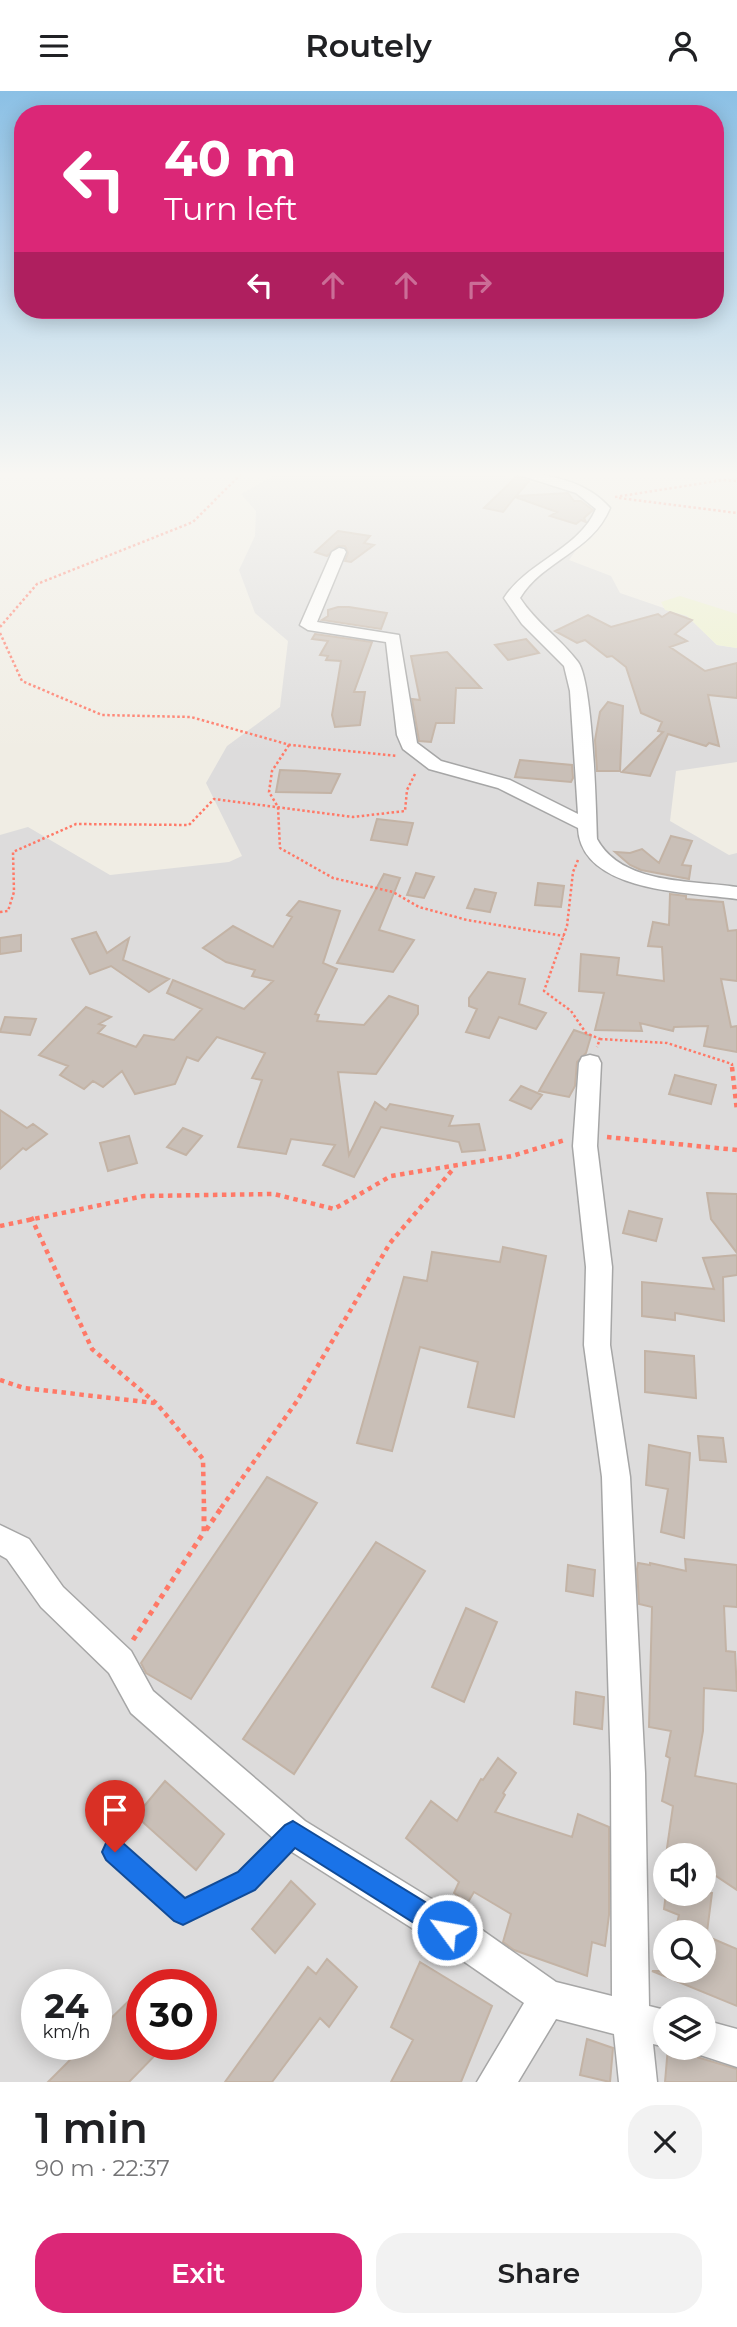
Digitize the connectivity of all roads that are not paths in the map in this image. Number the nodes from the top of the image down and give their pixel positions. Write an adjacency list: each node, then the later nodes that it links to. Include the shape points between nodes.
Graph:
1 (333, 566): 3 (street, via 308,625 393,638 409,745 435,765 504,783)
2 (545, 566): 3 (street, via 523,582 512,598 527,621 572,665 578,691)
3 (588, 833): 4 (street, via 598,858 628,877)
4 (737, 893)
5 (595, 1051): 10 (street, via 585,1146 599,1267 597,1345 616,1477 628,1773)
6 (0, 1539): 7 (street, via 18,1549 52,1597 120,1662 142,1702)
7 (293, 1833): 8 (lane, via 247,1881 183,1912); 9 (street)
8 (115, 1852)
9 (548, 1998): 10 (street); 13 (street)
10 (648, 2024): 14 (street)
11 (716, 2042): 12 (street)
12 (737, 2047)
13 (496, 2082)
14 (638, 2082)

